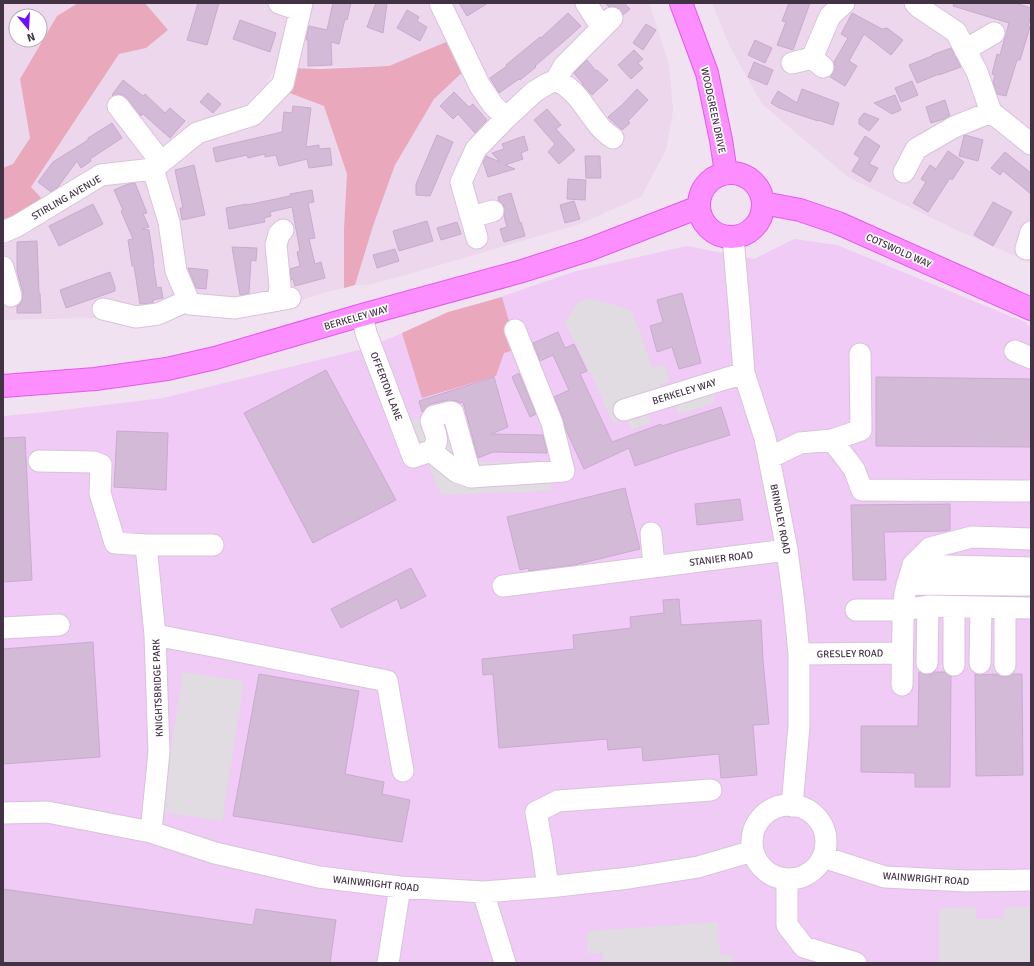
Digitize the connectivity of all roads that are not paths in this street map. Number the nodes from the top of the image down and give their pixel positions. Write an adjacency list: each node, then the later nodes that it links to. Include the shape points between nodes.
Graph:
1 (278, 3): 7 (street)
2 (440, 3): 14 (street, via 480,86)
3 (586, 3): 11 (street, via 607,23 564,66)
4 (681, 3): 19 (main road, WOODGREEN DRIVE, via 707,73)
5 (844, 3): 10 (street, via 830,16 817,62)
6 (915, 3): 9 (street, via 956,32)
7 (301, 6): 17 (street, via 284,84 254,115 197,133)
8 (994, 33): 9 (street)
9 (965, 50): 13 (street, via 977,72)
10 (792, 63)
11 (556, 80): 14 (street, via 534,92); 15 (street, via 576,94)
12 (118, 106): 17 (street)
13 (991, 112): 16 (street); 18 (street, via 954,127 916,149)
14 (506, 118): 23 (street, via 476,149 461,182)
15 (600, 133)
16 (1031, 144)
17 (157, 166): 24 (street, STIRLING AVENUE, via 101,175); 30 (street, via 176,271)
18 (904, 172)
19 (726, 173): 20 (main road, via 737,173 755,183 761,192); 21 (main road, via 709,181 703,189)
20 (763, 203): 25 (main road, via 762,213 755,226 743,235); 32 (main road, COTSWOLD WAY, via 800,210 838,223)
21 (699, 207): 25 (main road, via 706,225 714,232); 33 (main road, BERKELEY WAY, via 588,250 519,272)
22 (493, 211): 23 (street)
23 (471, 217): 27 (street)
24 (3, 232)
25 (732, 237): 36 (street, BRINDLEY ROAD)
26 (273, 238): 30 (street, via 284,299 235,308 190,304)
27 (477, 238)
28 (3, 267): 29 (street)
29 (11, 296)
30 (189, 300): 31 (street, via 158,314 136,317)
31 (103, 309)
32 (1031, 309)
33 (362, 315): 37 (main road, BERKELEY WAY, via 215,358 167,369 95,379); 40 (street, OFFERTON LANE, via 366,333)
34 (515, 330): 43 (street, via 552,423 564,471)
35 (860, 354): 39 (street, via 861,430)
36 (744, 373): 38 (street, BERKELEY WAY); 41 (street, BRINDLEY ROAD)
37 (3, 386)
38 (624, 410)
39 (832, 440): 41 (street, via 800,443); 44 (street, via 854,469 862,490)
40 (422, 454): 43 (street); 43 (street, via 436,447 437,440 431,421 434,416 451,412)
41 (769, 458): 49 (street, BRINDLEY ROAD)
42 (39, 461): 47 (street, via 94,462 101,465 100,492 115,543)
43 (471, 477)
44 (1031, 491)
45 (651, 533): 50 (street)
46 (1031, 539): 52 (street, via 972,537 930,548)
47 (146, 545): 48 (street); 64 (street, KNIGHTSBRIDGE PARK)
48 (213, 545)
49 (787, 550): 50 (street, STANIER ROAD); 66 (street, BRINDLEY ROAD)
50 (654, 567): 54 (street, STANIER ROAD)
51 (1031, 568): 52 (street)
52 (910, 574): 53 (street); 61 (street)
53 (1031, 585)
54 (503, 586)
55 (928, 606): 56 (street); 61 (street); 67 (street)
56 (954, 607): 57 (street); 69 (street)
57 (981, 607): 58 (street); 68 (street)
58 (1005, 608): 59 (street); 70 (street)
59 (1031, 608)
60 (856, 610): 61 (street)
61 (903, 616): 65 (street)
62 (58, 625): 63 (street)
63 (3, 628)
64 (155, 635): 72 (street, via 387,681); 76 (street, KNIGHTSBRIDGE PARK, via 159,752)
65 (902, 652): 66 (street, GRESLEY ROAD); 71 (street)
66 (799, 654): 74 (street, BRINDLEY ROAD, via 798,726)
67 (927, 663)
68 (980, 663)
69 (954, 665)
70 (1005, 665)
71 (902, 685)
72 (402, 772)
73 (711, 790): 82 (street, via 558,801 536,812)
74 (792, 806): 77 (street, via 770,811 761,818 752,840); 78 (street, via 804,808 821,823 826,846)
75 (3, 813): 76 (street, WAINWRIGHT ROAD, via 47,812)
76 (151, 832): 81 (street, WAINWRIGHT ROAD, via 215,853 319,877)
77 (753, 851): 79 (street, via 766,871); 82 (street, WAINWRIGHT ROAD, via 698,867)
78 (823, 857): 79 (street, via 808,874); 80 (street, WAINWRIGHT ROAD, via 885,877 967,881)
79 (787, 879): 86 (street, via 787,925 804,947)
80 (1031, 880)
81 (400, 887): 83 (street, WAINWRIGHT ROAD); 84 (street)
82 (548, 887): 83 (street, WAINWRIGHT ROAD)
83 (483, 892): 85 (street)
84 (388, 963)
85 (505, 963)
86 (856, 963)

